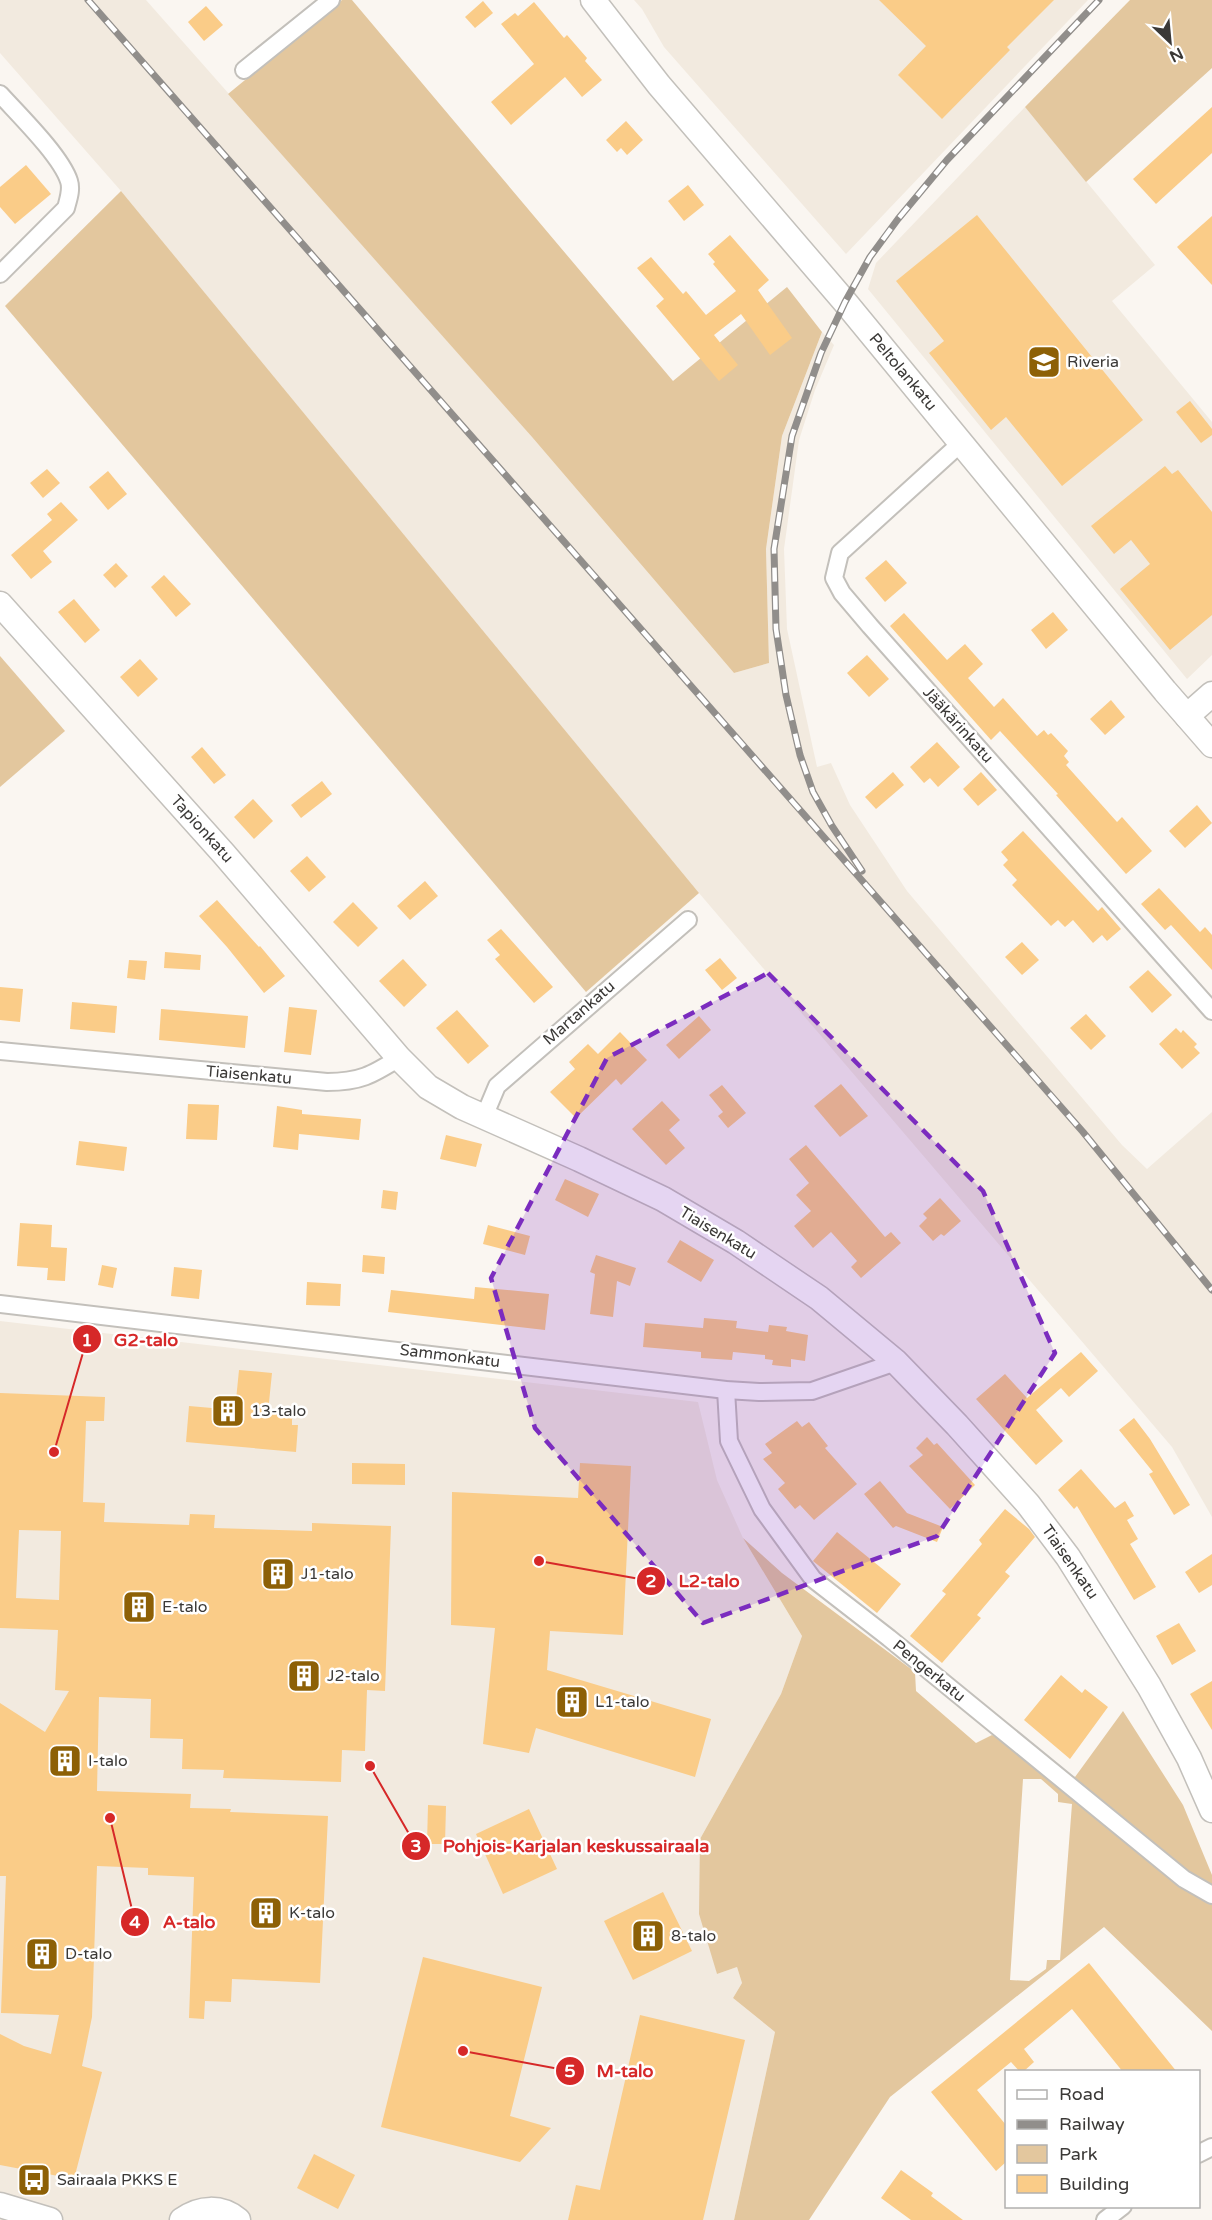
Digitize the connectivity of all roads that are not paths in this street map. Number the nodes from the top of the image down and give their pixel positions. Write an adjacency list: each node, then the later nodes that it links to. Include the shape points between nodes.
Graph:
1 (331, 0): 3 (street)
2 (593, 0): 6 (street, Peltolankatu, via 659,85)
3 (244, 70)
4 (0, 94): 5 (street, via 52,153 69,182 70,195 66,208)
5 (0, 274)
6 (961, 443): 9 (street, Peltolankatu); 12 (street, Jääkärinkatu, via 840,553 834,578 870,626)
7 (0, 604): 14 (street, Tapionkatu, via 224,854)
8 (1212, 694): 9 (street)
9 (1187, 716): 10 (street, Peltolankatu)
10 (1212, 745)
11 (688, 920): 15 (street, Martankatu, via 497,1086)
12 (1212, 1011)
13 (0, 1051): 14 (street, Tiaisenkatu, via 327,1082 349,1082 369,1076)
14 (399, 1058): 15 (street, Tiaisenkatu, via 428,1087)
15 (484, 1116): 17 (street, Tiaisenkatu, via 663,1199 736,1242 819,1298)
16 (0, 1304): 18 (street, Sammonkatu)
17 (896, 1362): 18 (street, Sammonkatu, via 812,1391); 19 (street, Tiaisenkatu, via 1029,1504 1068,1557 1149,1686 1189,1758)
18 (726, 1390): 20 (street, Pengerkatu, via 729,1441 762,1509 813,1579 1184,1879)
19 (1212, 1810)
20 (1212, 1895)
21 (0, 2205): 24 (street)
22 (1120, 2208): 27 (street)
23 (189, 2216): 25 (street); 26 (street, via 207,2209)
24 (50, 2220)
25 (168, 2220)
26 (238, 2220)
27 (1105, 2220)

